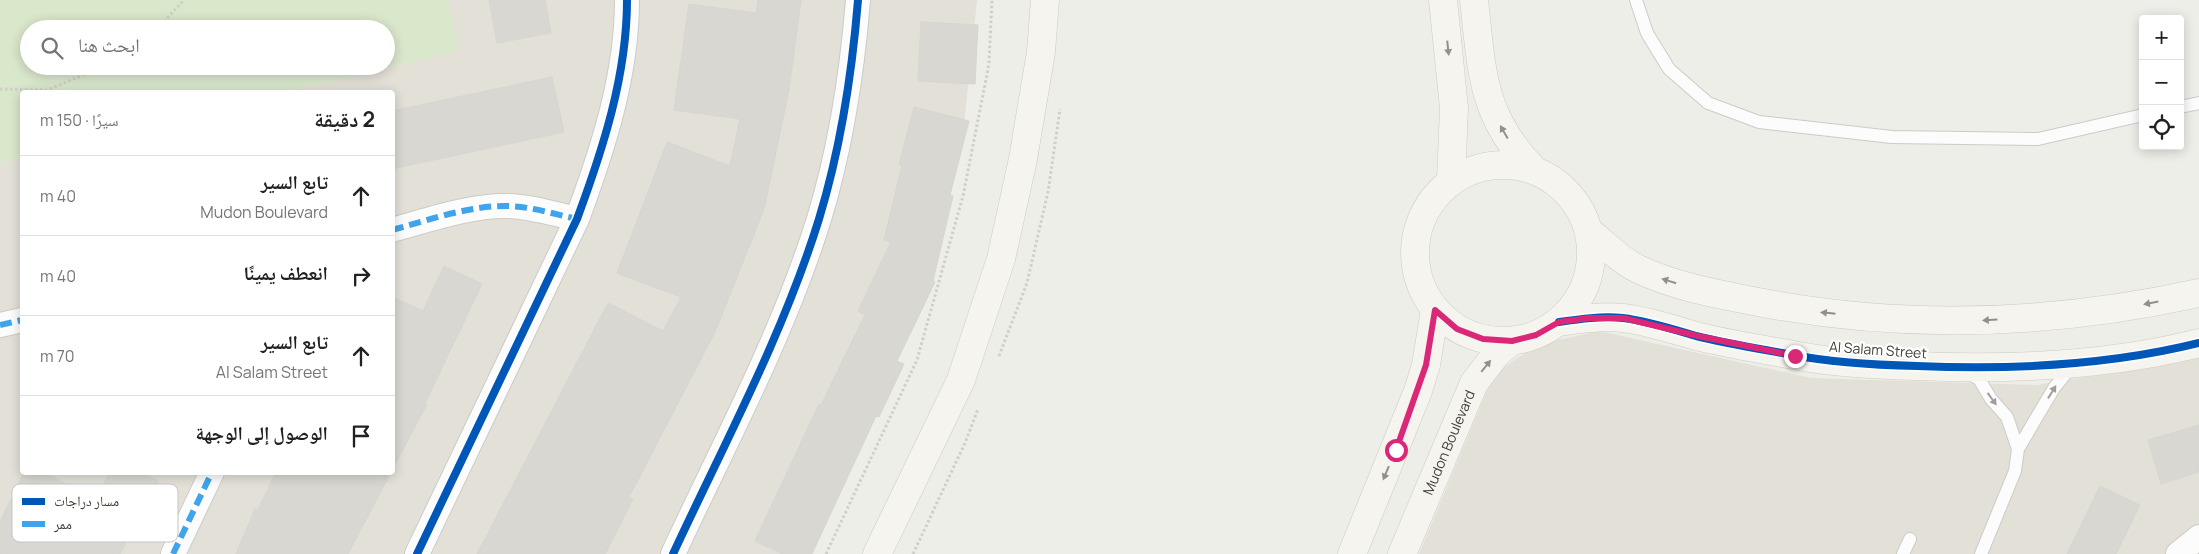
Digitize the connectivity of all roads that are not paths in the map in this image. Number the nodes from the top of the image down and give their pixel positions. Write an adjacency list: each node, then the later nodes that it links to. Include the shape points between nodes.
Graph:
1 (858, 0): 30 (street, via 853,65 839,143 819,219 764,361)
2 (1045, 0): 31 (street, via 1041,52 1023,159 1001,259 961,380)
3 (1443, 0): 11 (street, one-way to 11, via 1454,108)
4 (1474, 0): 10 (street, one-way to 4, via 1504,135 1486,92)
5 (1636, 0): 9 (lane, via 1647,33 1669,69 1708,103 1759,122 1892,137 2038,139)
6 (629, 5): 12 (street, via 610,119 596,170)
7 (2199, 103): 8 (lane)
8 (2184, 106)
9 (2139, 116)
10 (1534, 170): 11 (street, via 1506,164 1487,166); 14 (street, via 1559,184 1579,205)
11 (1451, 181): 16 (street, via 1430,202 1418,228 1415,247 1420,285)
12 (577, 219): 13 (street, via 506,206 480,208); 29 (street)
13 (395, 229)
14 (1590, 232): 15 (street, one-way to 14, via 2059,316 1971,321 1882,319 1794,309 1690,287 1637,268); 18 (street, via 1592,265 1581,297)
15 (2199, 293)
16 (1435, 310): 20 (street, via 1457,329 1483,339); 32 (street, one-way to 32, via 1418,391)
17 (20, 320): 19 (street)
18 (1559, 322): 20 (street, via 1536,335); 23 (street, Al Salam Street, via 1623,318 1795,356 1875,365)
19 (0, 325)
20 (1512, 341): 33 (street, Mudon Boulevard, one-way to 20, via 1474,383 1484,367)
21 (2199, 343): 22 (street, Al Salam Street)
22 (2074, 364): 23 (street, Al Salam Street); 24 (lane, one-way to 22, via 2054,388)
23 (1957, 368): 24 (lane, one-way to 24, via 1979,379 2007,417)
24 (2018, 449): 35 (lane, via 2015,471)
25 (211, 475): 28 (street)
26 (2199, 536): 36 (street)
27 (1910, 538): 34 (lane)
28 (173, 554)
29 (417, 554)
30 (673, 554)
31 (877, 554)
32 (1352, 554)
33 (1402, 554)
34 (1903, 554)
35 (1981, 554)
36 (2178, 554)

